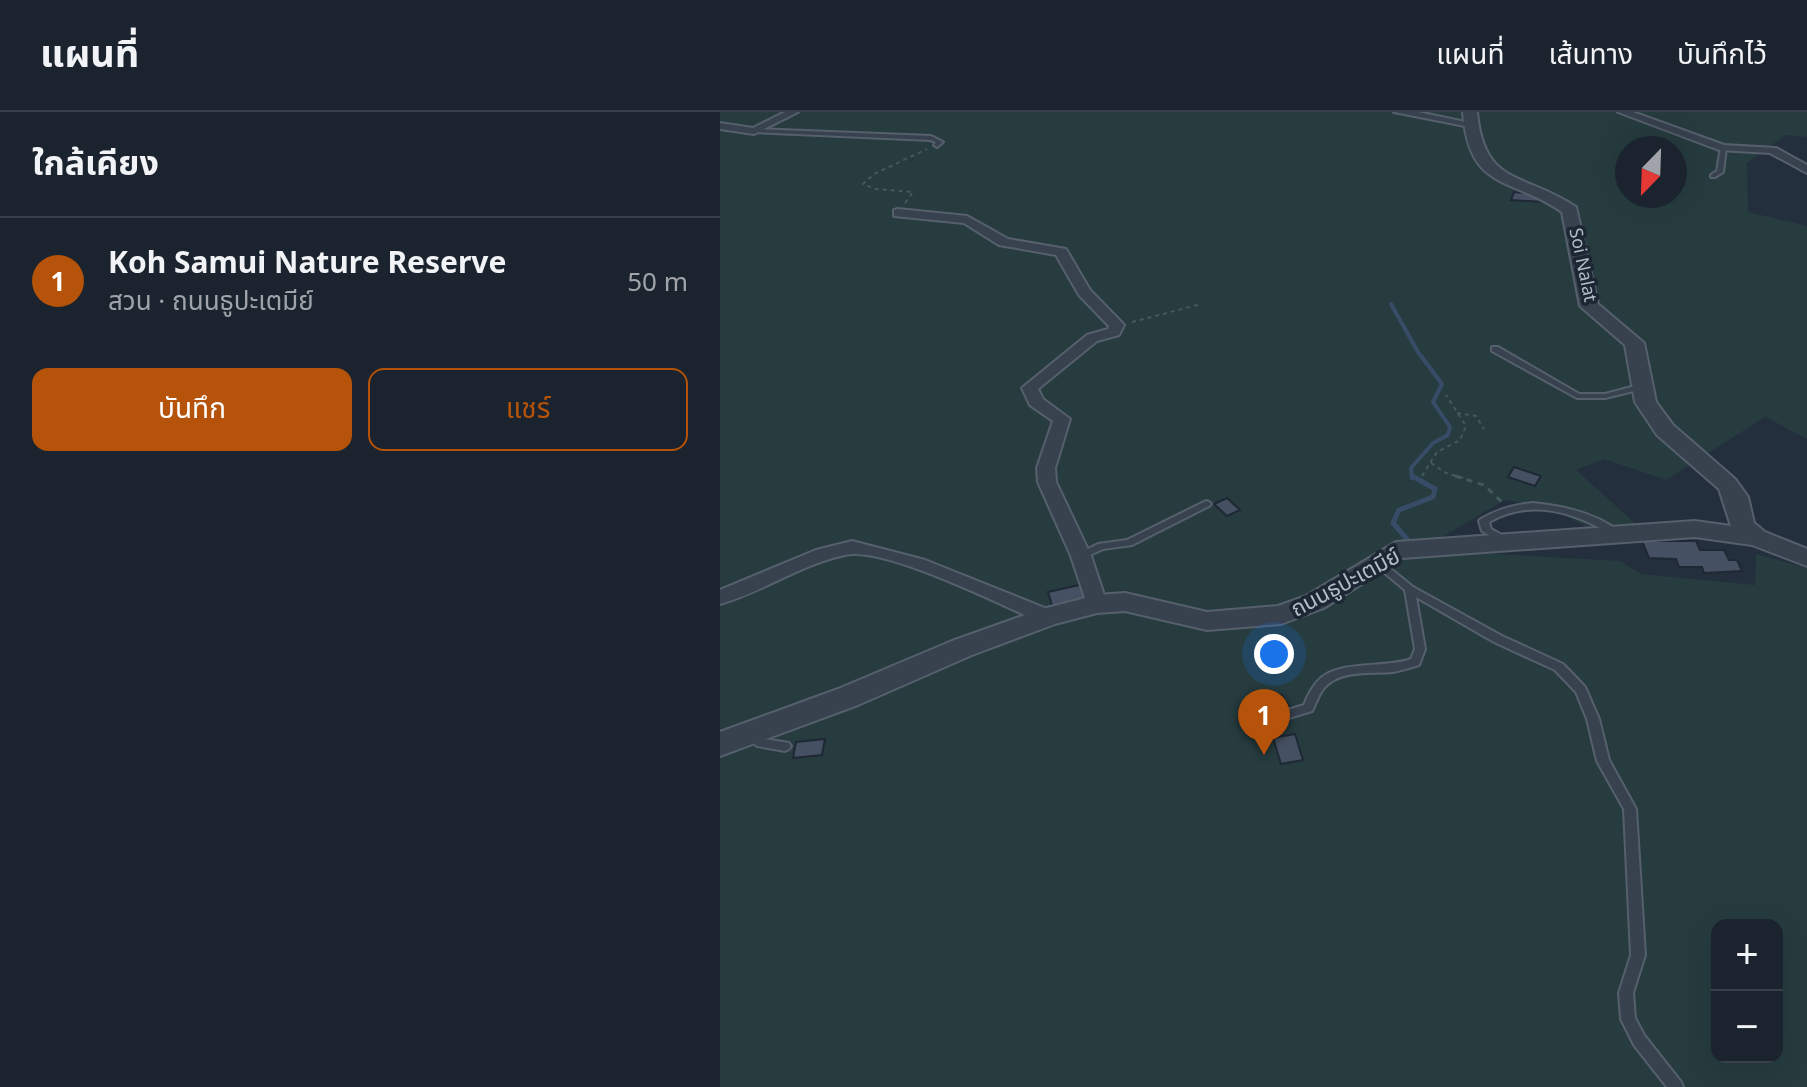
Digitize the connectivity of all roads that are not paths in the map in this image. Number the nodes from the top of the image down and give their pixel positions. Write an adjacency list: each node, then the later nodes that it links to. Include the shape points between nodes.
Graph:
1 (793, 112): 6 (street)
2 (1399, 112): 4 (street)
3 (1623, 112): 8 (street)
4 (1470, 118): 13 (street, Soi Nalat, via 1476,153 1493,173 1570,210 1589,306 1634,343)
5 (720, 126): 6 (street)
6 (754, 131): 7 (lane, via 931,138 940,142)
7 (937, 145)
8 (1723, 148): 9 (street, via 1766,149); 10 (lane, via 1720,172)
9 (1807, 170)
10 (1713, 176)
11 (898, 213): 18 (street, via 967,220 1004,242 1061,252 1084,292 1117,325 1114,332 1092,338 1030,388 1036,402 1062,419 1046,468 1047,482)
12 (1495, 349): 13 (lane, via 1577,396 1605,396)
13 (1643, 386): 15 (street, Soi Nalat, via 1646,402 1665,430 1727,484)
14 (1206, 504): 18 (lane, via 1129,543 1101,546)
15 (1738, 512): 16 (street, via 1727,522); 17 (street)
16 (1695, 529): 17 (street, ถนนธูปะเตมีย์); 20 (street, ถนนธูปะเตมีย์, via 1405,549)
17 (1756, 538): 19 (street, ถนนธูปะเตมีย์)
18 (1081, 556): 23 (street)
19 (1807, 558)
20 (1376, 560): 21 (lane); 23 (street, ถนนธูปะเตมีย์, via 1315,602 1281,615 1207,621 1125,602)
21 (1410, 589): 25 (lane, via 1420,649 1415,662 1404,668 1334,674 1321,683 1308,708); 29 (lane, via 1559,667 1581,690 1603,761 1630,809 1638,955 1626,993 1628,1019)
22 (720, 597): 24 (street, via 827,555 862,548)
23 (1097, 604): 24 (street, ถนนธูปะเตมีย์)
24 (1048, 617): 26 (street, ถนนธูปะเตมีย์)
25 (1269, 720)
26 (748, 732): 27 (street, ถนนธูปะเตมีย์); 28 (lane, via 761,743)
27 (720, 744)
28 (785, 746)
29 (1676, 1087)

